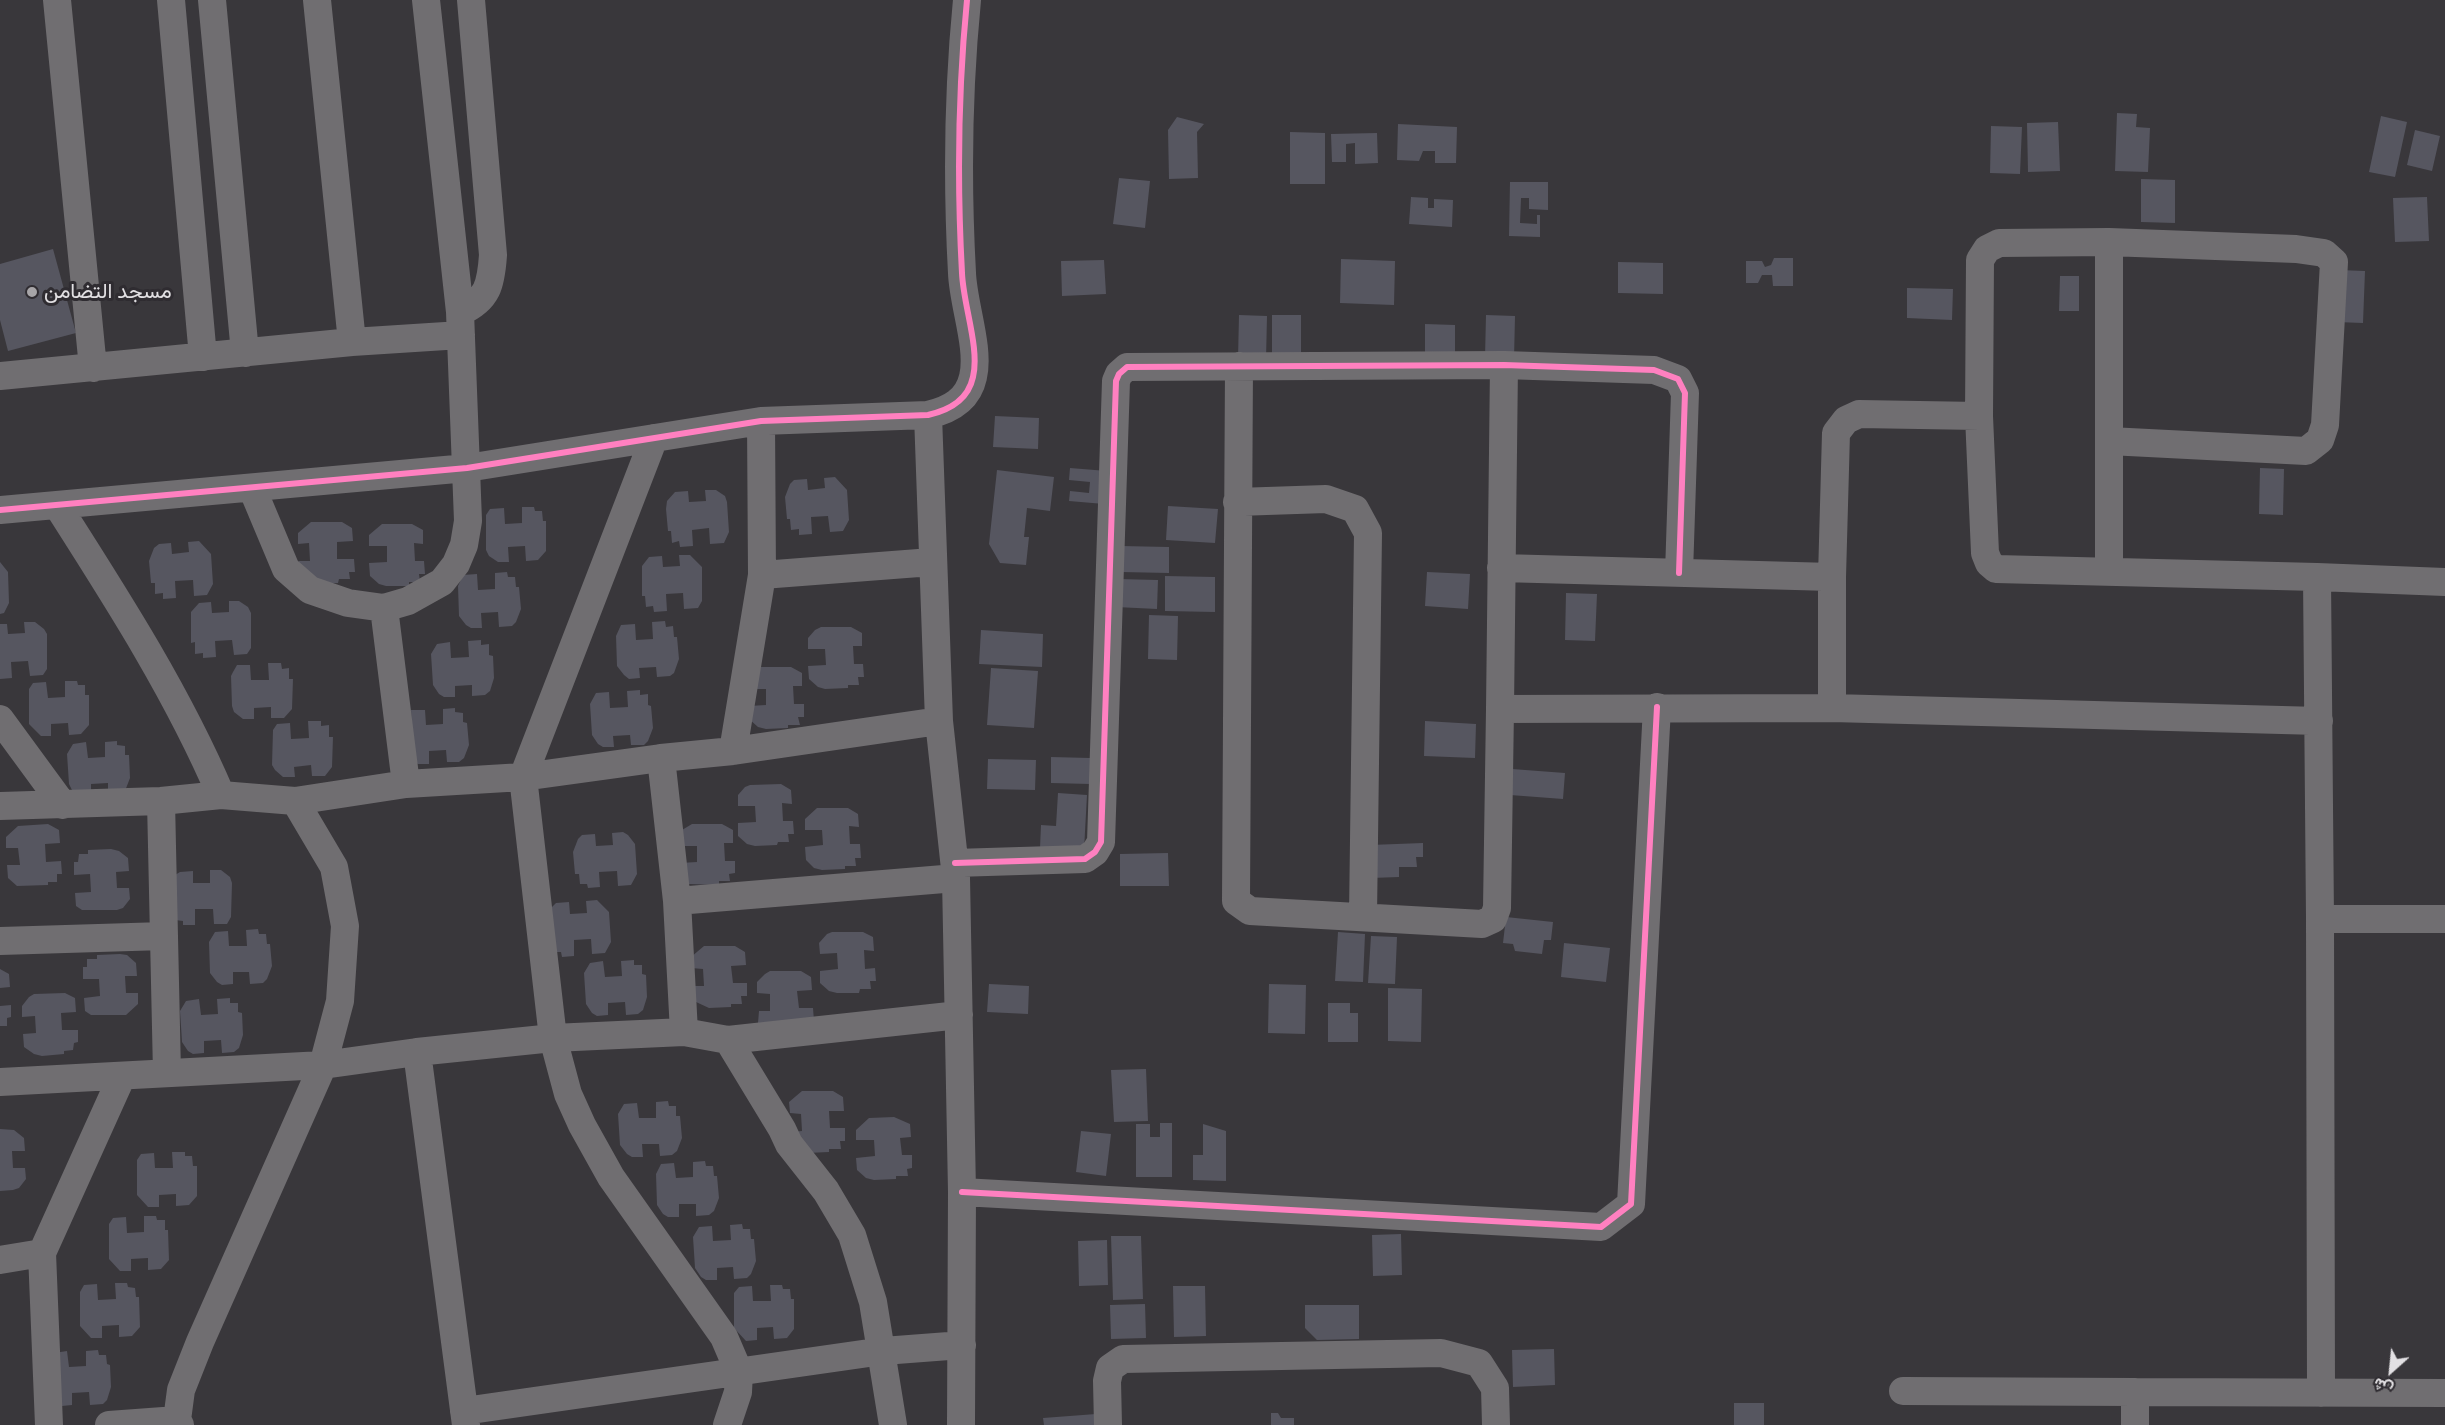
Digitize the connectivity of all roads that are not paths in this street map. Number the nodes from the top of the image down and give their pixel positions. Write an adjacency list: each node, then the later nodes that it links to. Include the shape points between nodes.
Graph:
1 (57, 0): 15 (street)
2 (171, 0): 12 (street)
3 (212, 0): 11 (street)
4 (316, 0): 10 (street)
5 (426, 0): 9 (street)
6 (471, 0): 9 (street, via 493,255 481,300)
7 (967, 0): 17 (street, via 958,204 963,295 975,360 965,397 952,407)
8 (2109, 242): 18 (street, via 1999,243 1987,249 1980,260); 21 (street); 21 (street, via 2295,249 2324,253 2334,262 2325,425 2320,440 2306,451)
9 (461, 323): 10 (street); 22 (street)
10 (352, 342): 11 (street)
11 (244, 353): 12 (street)
12 (203, 357): 15 (street)
13 (1504, 365): 14 (street); 28 (street); 30 (street, via 1654,370 1678,378 1685,393)
14 (1239, 366): 24 (street); 51 (street, via 1127,367 1116,381 1101,842 1085,860)
15 (93, 368): 16 (street)
16 (0, 376)
17 (928, 415): 19 (street); 27 (street)
18 (1979, 416): 29 (street, via 1985,553 1989,563 1996,569); 32 (street, via 1858,414 1846,420 1836,433)
19 (761, 421): 20 (street); 31 (street)
20 (654, 438): 22 (street); 44 (street)
21 (2109, 441): 29 (street)
22 (467, 468): 23 (street); 35 (street, via 468,520 456,564 442,582 408,601)
23 (252, 488): 25 (street); 35 (street, via 286,569 310,590 348,603)
24 (1237, 502): 53 (street, via 1236,901 1250,911); 53 (street, via 1326,499 1355,509 1368,533)
25 (57, 506): 26 (street); 46 (street, via 153,661)
26 (0, 510)
27 (932, 562): 31 (street); 40 (street)
28 (1501, 568): 30 (street); 38 (street)
29 (2109, 572): 33 (street)
30 (1679, 573): 32 (street)
31 (762, 575): 42 (street)
32 (1832, 577): 37 (street)
33 (2317, 577): 34 (street); 41 (street)
34 (2445, 582)
35 (384, 608): 45 (street)
36 (1657, 707): 37 (street); 38 (street); 67 (street, via 1631,1204 1617,1217 1601,1227)
37 (1832, 708): 41 (street)
38 (1500, 709): 53 (street, via 1497,908 1493,919 1482,924)
39 (0, 719): 49 (street)
40 (939, 721): 42 (street); 51 (street)
41 (2319, 721): 54 (street)
42 (733, 751): 43 (street)
43 (661, 758): 44 (street); 52 (street)
44 (523, 777): 45 (street); 60 (street)
45 (406, 784): 48 (street)
46 (221, 795): 47 (street); 48 (street)
47 (161, 801): 49 (street); 56 (street)
48 (295, 801): 63 (street, via 334,867 345,926 340,1001)
49 (63, 805): 50 (street)
50 (0, 806)
51 (955, 871): 52 (street); 58 (street)
52 (677, 901): 59 (street)
53 (1363, 917)
54 (2320, 919): 55 (street); 75 (street)
55 (2445, 919)
56 (164, 936): 57 (street); 64 (street)
57 (0, 941)
58 (959, 1015): 61 (street); 67 (street)
59 (684, 1032): 60 (street); 61 (street)
60 (553, 1038): 62 (street); 72 (street, via 568,1094 582,1125 611,1177 724,1337)
61 (728, 1040): 71 (street, via 789,1144 826,1191 852,1235)
62 (417, 1052): 63 (street); 77 (street)
63 (323, 1065): 64 (street); 78 (street, via 200,1342 181,1390)
64 (167, 1073): 65 (street)
65 (122, 1076): 66 (street); 68 (street)
66 (0, 1082)
67 (962, 1192): 70 (street)
68 (42, 1253): 69 (street); 79 (street)
69 (0, 1260)
70 (962, 1345): 71 (street); 83 (street)
71 (883, 1351): 72 (street); 82 (street)
72 (739, 1372): 77 (street); 81 (street, via 738,1392)
73 (1903, 1391): 74 (street)
74 (2135, 1392): 75 (street); 86 (street)
75 (2320, 1393): 76 (street)
76 (2445, 1393)
77 (465, 1418)
78 (179, 1422): 80 (street)
79 (49, 1425)
80 (110, 1425)
81 (727, 1425)
82 (892, 1425)
83 (962, 1425)
84 (1108, 1425): 85 (street, via 1110,1368 1124,1359 1441,1353 1479,1363 1496,1388)
85 (1496, 1425)
86 (2135, 1425)

